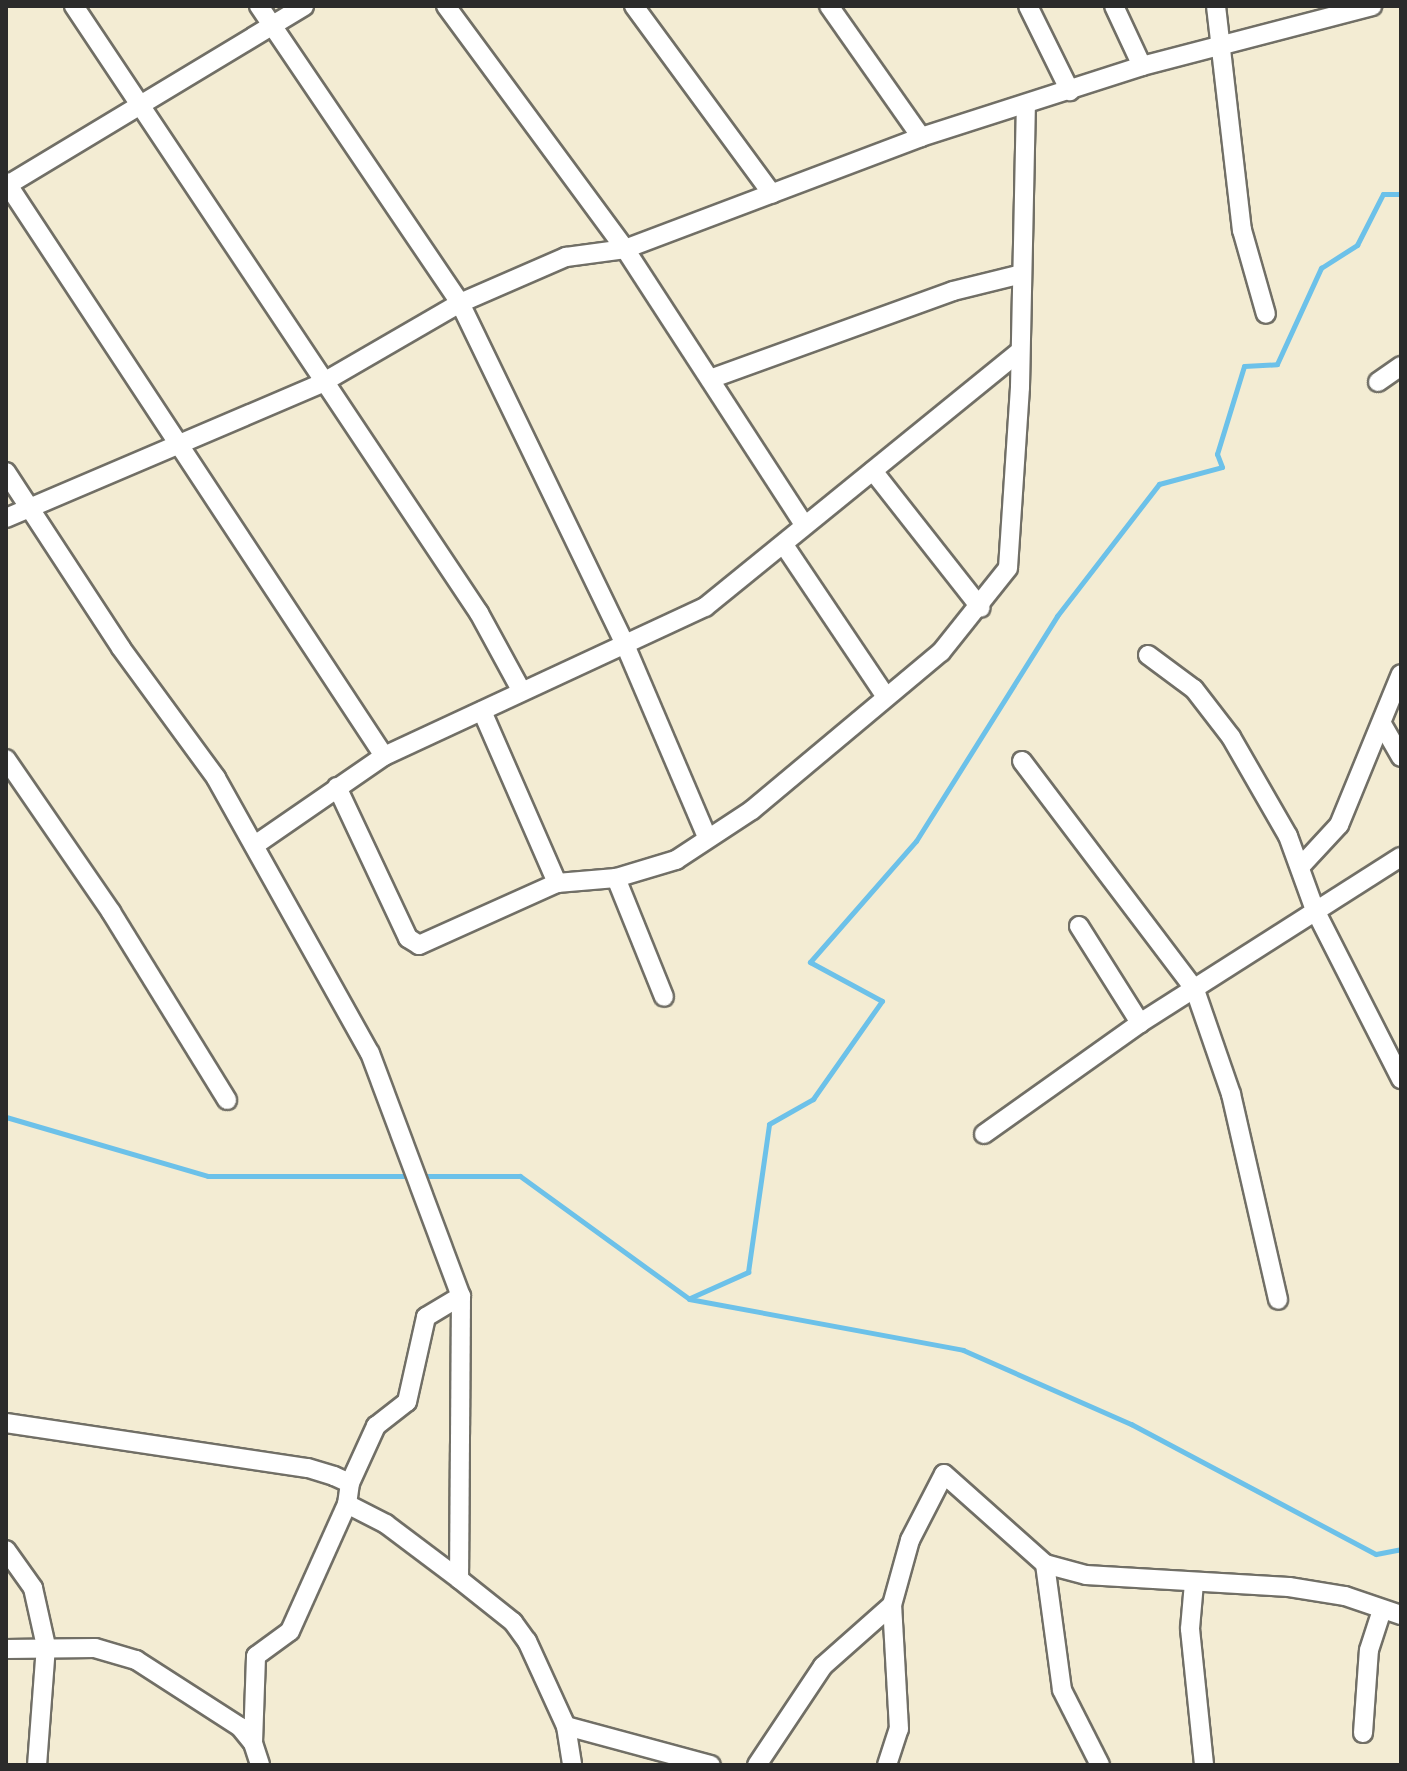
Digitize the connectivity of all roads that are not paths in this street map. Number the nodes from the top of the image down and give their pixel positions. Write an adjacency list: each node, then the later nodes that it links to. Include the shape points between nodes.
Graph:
1 (74, 6): 16 (street)
2 (259, 6): 12 (street)
3 (304, 6): 12 (street)
4 (446, 6): 21 (street)
5 (634, 6): 20 (street)
6 (829, 6): 18 (street)
7 (1028, 6): 15 (street)
8 (1114, 6): 14 (street)
9 (1216, 6): 13 (street)
10 (1372, 6): 11 (street)
11 (1343, 10): 13 (street)
12 (271, 25): 16 (street); 23 (street)
13 (1222, 43): 14 (street); 24 (street, via 1242,230)
14 (1142, 66): 15 (street)
15 (1070, 91): 17 (street)
16 (137, 107): 19 (street); 29 (street)
17 (1026, 107): 18 (street); 22 (street)
18 (921, 137): 20 (street)
19 (7, 184): 30 (street)
20 (772, 194): 21 (street)
21 (625, 249): 23 (street, via 566,257); 27 (street)
22 (1022, 274): 25 (street); 27 (street, via 953,291)
23 (460, 303): 29 (street); 38 (street)
24 (1266, 314)
25 (1018, 353): 31 (street); 37 (street, via 1008,568)
26 (1401, 366): 28 (street)
27 (710, 379): 35 (street)
28 (1378, 382)
29 (322, 383): 30 (street); 41 (street, via 479,613)
30 (181, 441): 33 (street); 45 (street)
31 (873, 471): 35 (street); 37 (street)
32 (6, 472): 33 (street)
33 (28, 508): 34 (street); 51 (street, via 216,778)
34 (6, 518)
35 (804, 525): 36 (street)
36 (784, 545): 38 (street, via 715,600); 42 (street)
37 (981, 608): 42 (street, via 941,652)
38 (626, 647): 41 (street); 50 (street)
39 (1148, 655): 53 (street, via 1194,689 1231,737)
40 (1401, 674): 44 (street)
41 (521, 690): 43 (street)
42 (886, 697): 50 (street, via 752,810)
43 (482, 711): 45 (street); 55 (street)
44 (1382, 724): 46 (street); 53 (street, via 1339,825)
45 (384, 756): 49 (street)
46 (1401, 757)
47 (6, 759): 62 (street, via 111,912)
48 (1022, 761): 58 (street)
49 (337, 787): 51 (street); 55 (street, via 412,945)
50 (707, 837): 54 (street, via 676,860)
51 (255, 845): 64 (street, via 370,1053)
52 (1401, 857): 56 (street)
53 (1301, 866): 56 (street)
54 (616, 878): 55 (street); 59 (street)
55 (557, 883)
56 (1315, 910): 58 (street); 61 (street)
57 (1079, 926): 60 (street)
58 (1195, 990): 60 (street); 65 (street, via 1231,1094)
59 (664, 997)
60 (1140, 1023): 63 (street)
61 (1401, 1079)
62 (227, 1100)
63 (984, 1134)
64 (461, 1296): 67 (street, via 426,1317 407,1402 376,1426); 71 (street)
65 (1278, 1300)
66 (6, 1423): 67 (street, via 308,1468)
67 (350, 1483): 68 (street)
68 (347, 1504): 71 (street, via 386,1524); 80 (street, via 290,1631 256,1656)
69 (6, 1550): 76 (street, via 33,1588)
70 (1045, 1564): 72 (street, via 1086,1575); 73 (street, via 944,1474 910,1540); 87 (street, via 1062,1690)
71 (459, 1579): 78 (street, via 513,1622 527,1641)
72 (1194, 1583): 74 (street, via 1289,1587 1345,1596); 88 (street, via 1190,1629)
73 (892, 1605): 85 (street, via 823,1666); 86 (street, via 899,1729)
74 (1382, 1610): 75 (street); 79 (street, via 1369,1650)
75 (1401, 1615)
76 (46, 1646): 77 (street); 80 (street, via 108,1649 136,1660 240,1727); 81 (street)
77 (6, 1649)
78 (566, 1726): 83 (street); 84 (street)
79 (1363, 1733)
80 (253, 1743): 82 (street)
81 (37, 1765)
82 (260, 1765)
83 (572, 1765)
84 (711, 1765)
85 (757, 1765)
86 (887, 1765)
87 (1100, 1765)
88 (1204, 1765)

